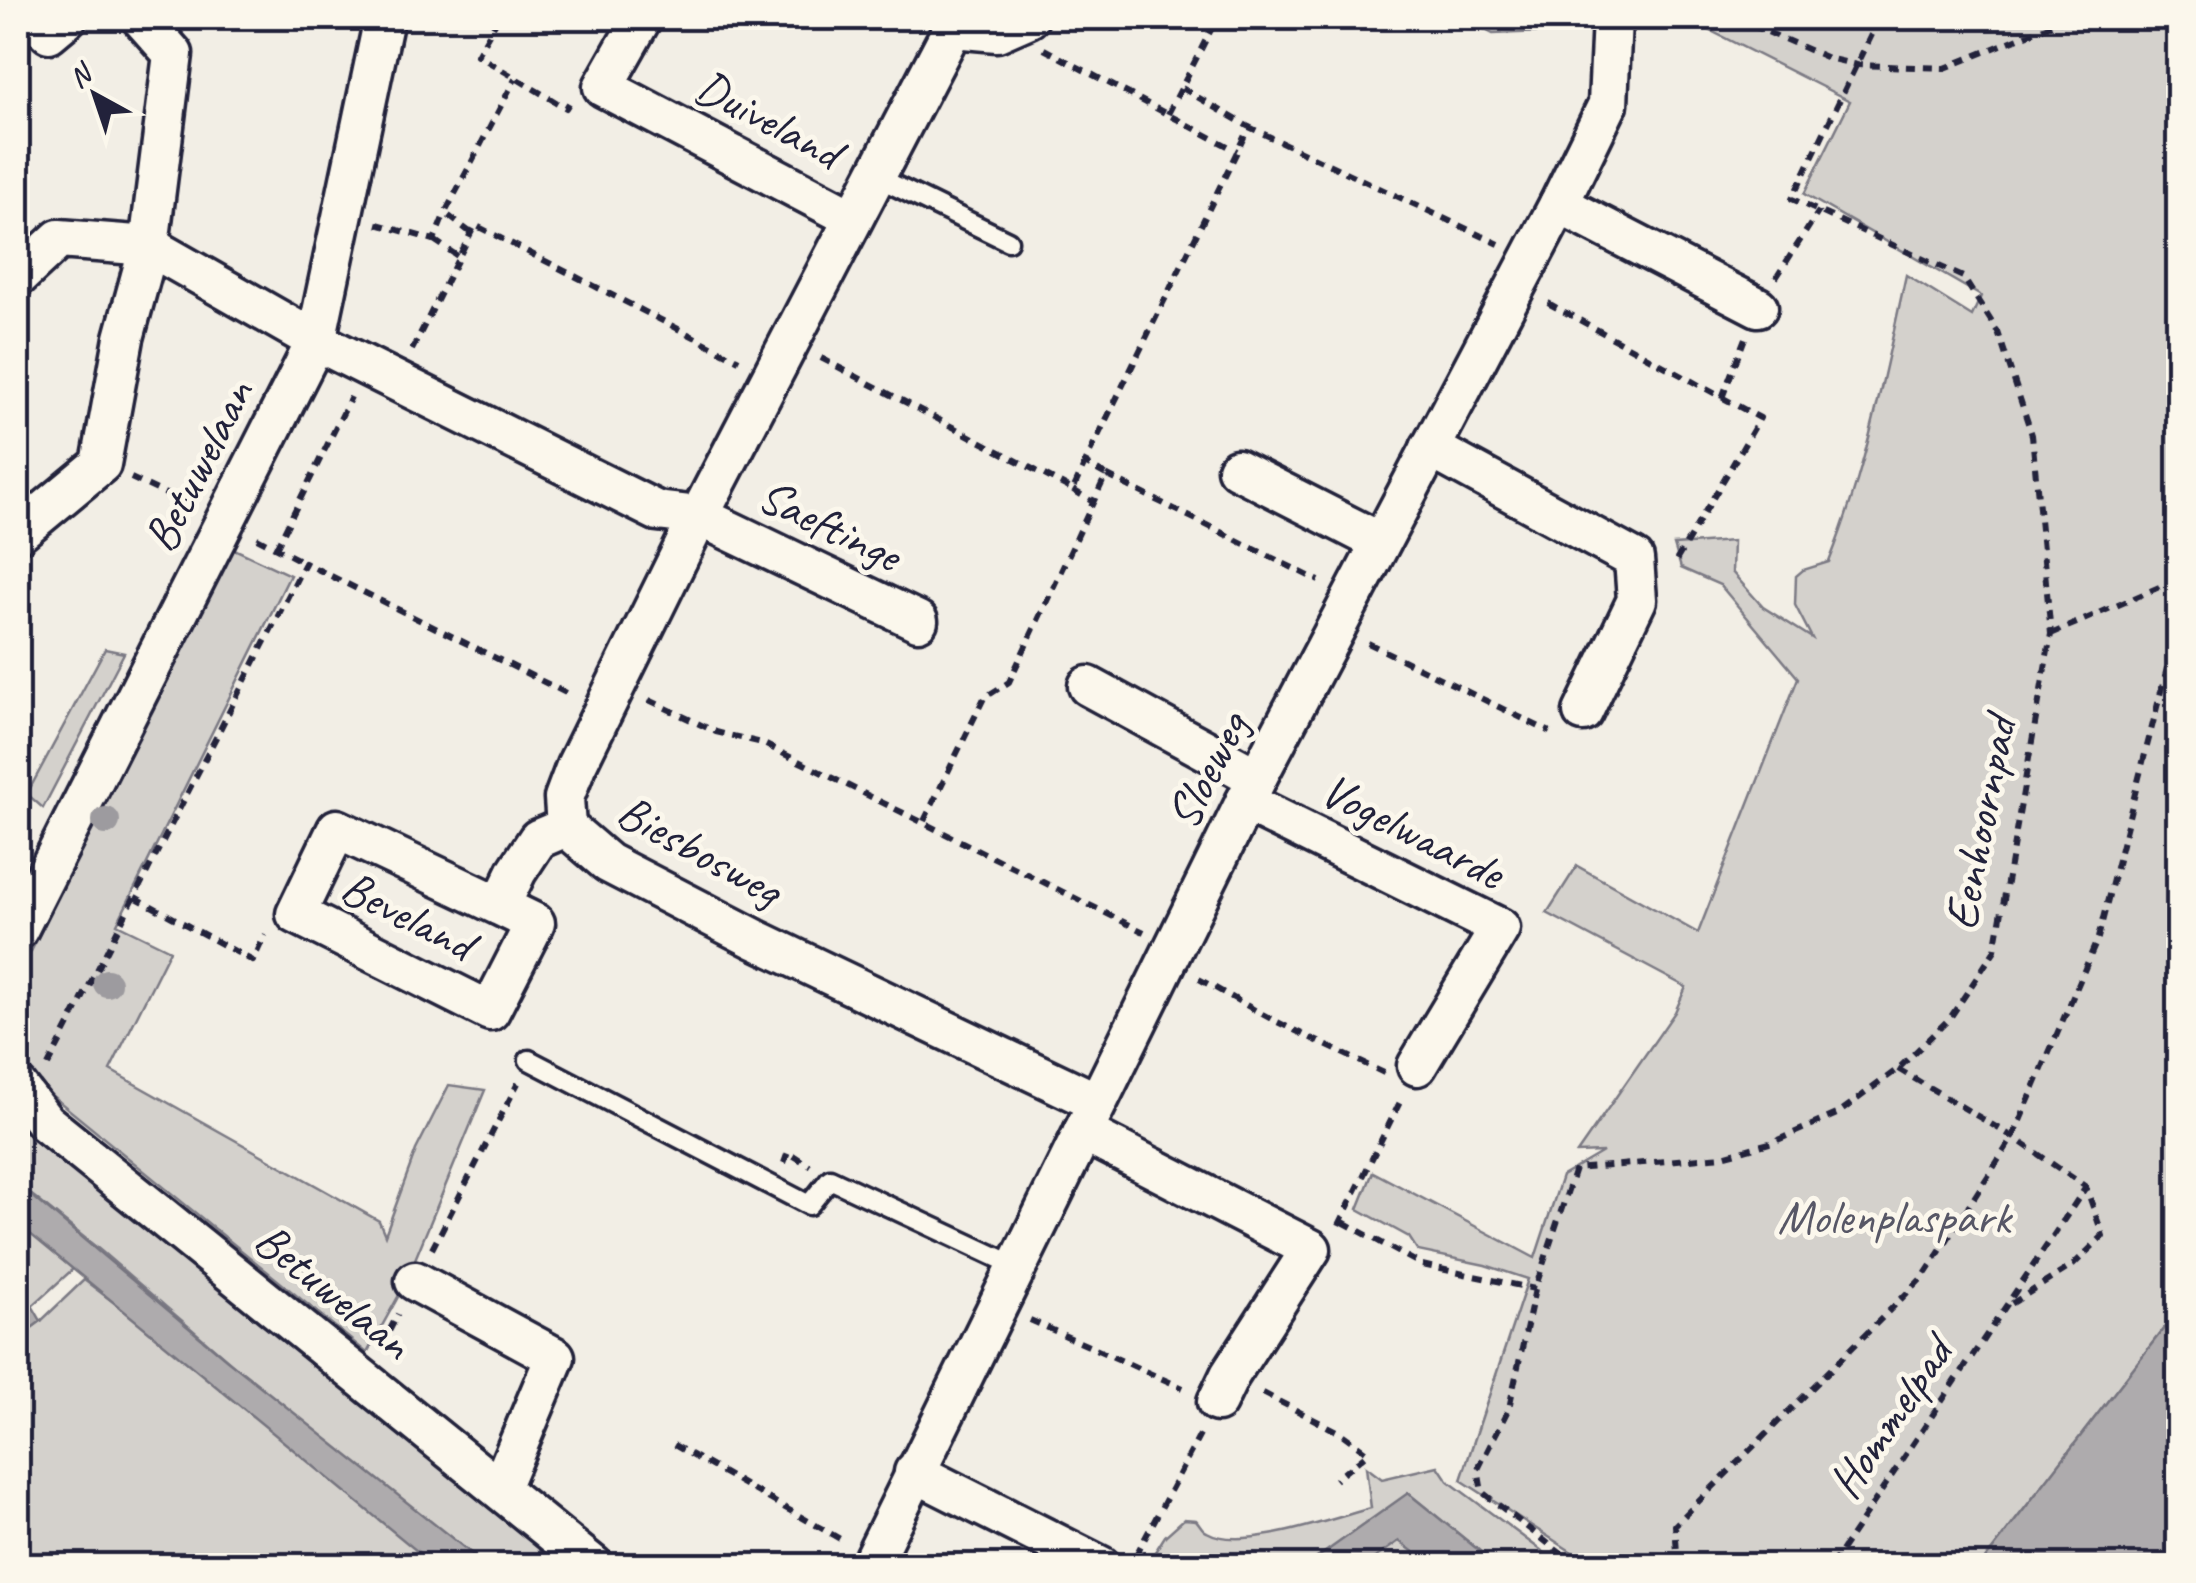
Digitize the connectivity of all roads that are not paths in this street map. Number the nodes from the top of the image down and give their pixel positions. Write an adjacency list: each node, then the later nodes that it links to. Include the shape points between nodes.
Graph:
1 (34, 18): 2 (street, via 49,33)
2 (67, 18)
3 (140, 18): 13 (street, via 173,54)
4 (384, 18): 16 (street, Betuwelaan)
5 (642, 18): 11 (street, Duiveland, via 603,87)
6 (1612, 18): 10 (street, Sloeweg, via 1608,104)
7 (956, 23): 8 (street, via 997,32); 9 (street, Biesbosweg)
8 (1017, 23)
9 (877, 177): 11 (street, Biesbosweg); 12 (lane)
10 (1559, 204): 15 (street); 17 (street, Sloeweg)
11 (853, 218): 19 (street, Biesbosweg)
12 (1008, 241)
13 (149, 246): 14 (street, via 59,239); 16 (street); 20 (street, via 101,464)
14 (18, 277)
15 (1758, 306)
16 (316, 340): 19 (street, via 657,511); 28 (street, Betuwelaan)
17 (1430, 448): 21 (street, Sloeweg); 24 (street, via 1634,559 1636,600)
18 (1237, 468): 21 (street)
19 (700, 516): 22 (street, Saeftinge); 26 (street, Biesbosweg, via 576,766 564,798)
20 (18, 533)
21 (1380, 542): 25 (street, Sloeweg)
22 (918, 621)
23 (1088, 686): 25 (street)
24 (1583, 712)
25 (1251, 790): 30 (street, Vogelwaarde, via 1500,928); 32 (street, Sloeweg)
26 (566, 827): 27 (street, Beveland, via 538,840); 32 (street, Biesbosweg, via 608,864)
27 (500, 906): 27 (street, Beveland, via 337,828 296,914 490,1011 534,923)
28 (18, 930)
29 (529, 1060): 33 (lane, via 809,1205 830,1179)
30 (1413, 1075)
31 (24, 1094): 37 (street, Betuwelaan, via 45,1122)
32 (1089, 1117): 33 (street, Sloeweg); 35 (street, via 1311,1249)
33 (1016, 1266): 36 (street, Sloeweg)
34 (415, 1281): 37 (street, via 554,1357)
35 (1225, 1386)
36 (914, 1472): 38 (street, Sloeweg); 39 (street)
37 (500, 1488): 40 (street, Betuwelaan)
38 (872, 1562)
39 (1118, 1562)
40 (594, 1566)

